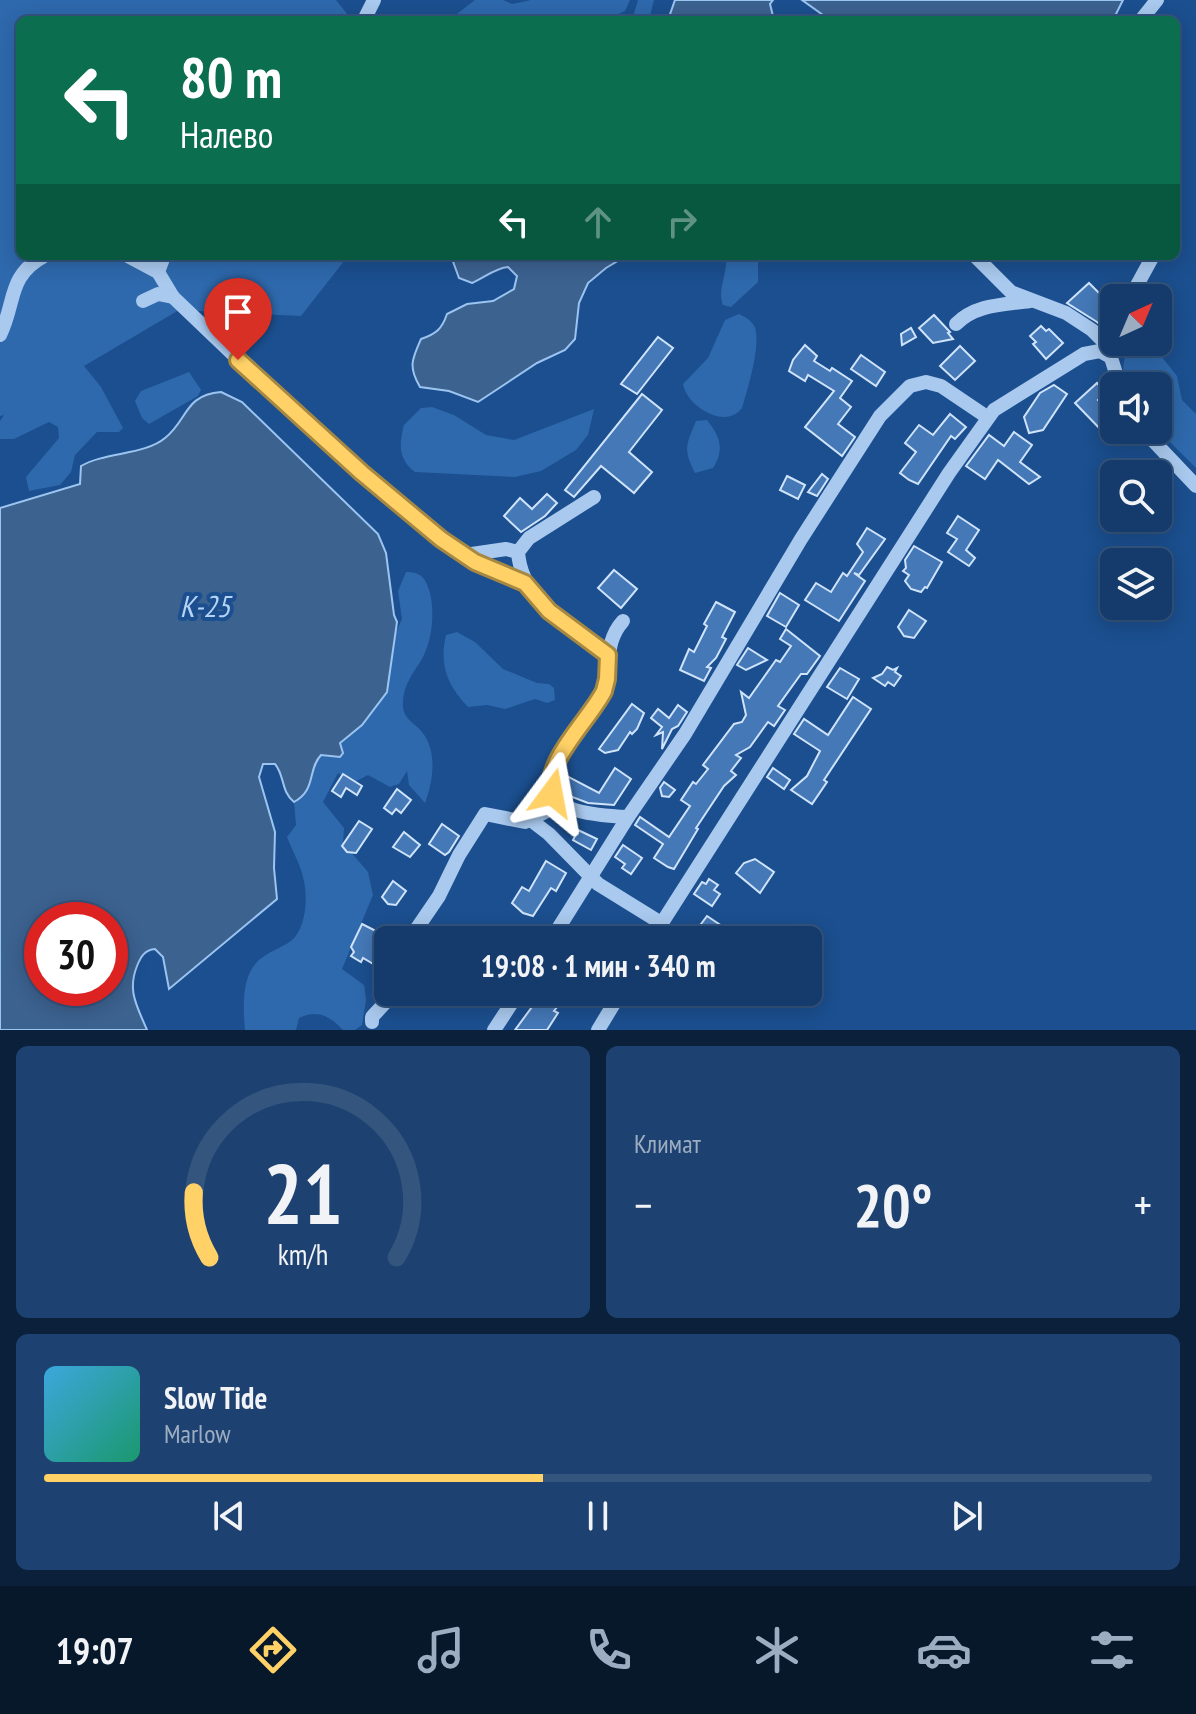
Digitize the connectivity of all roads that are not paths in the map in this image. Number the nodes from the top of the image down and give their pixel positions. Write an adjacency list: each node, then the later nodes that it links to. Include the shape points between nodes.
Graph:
1 (1157, 0): 2 (street)
2 (1144, 16)
3 (37, 260): 14 (street, via 15,285)
4 (136, 260): 8 (street)
5 (162, 260): 8 (street)
6 (979, 260): 12 (street, via 1011,292)
7 (1151, 260): 9 (street)
8 (158, 272): 10 (street)
9 (1138, 284)
10 (173, 297): 11 (street, via 158,294); 22 (street, via 350,463)
11 (143, 301)
12 (1031, 301): 13 (street, via 974,310); 15 (street, via 1066,313)
13 (956, 324)
14 (0, 335)
15 (1100, 337)
16 (1100, 351): 17 (street, via 1084,354)
17 (987, 417): 27 (street, via 932,383 910,386 890,404); 30 (street)
18 (1156, 444): 19 (street)
19 (1196, 486)
20 (594, 497): 21 (street, via 529,538)
21 (518, 552): 22 (street); 23 (street)
22 (465, 555): 23 (street)
23 (525, 583): 25 (street, via 549,611)
24 (623, 621): 25 (street, via 614,631)
25 (608, 655): 26 (street, via 604,691 553,769 550,785)
26 (561, 804): 27 (street, via 581,812); 28 (street)
27 (628, 817): 29 (street)
28 (532, 821): 29 (street); 31 (street, via 485,814)
29 (589, 877): 30 (street); 32 (street)
30 (661, 923): 33 (street)
31 (419, 926)
32 (559, 926)
33 (659, 926)
34 (382, 1006): 37 (street)
35 (510, 1006): 38 (street)
36 (613, 1006): 39 (street)
37 (372, 1022)
38 (494, 1030)
39 (598, 1030)

